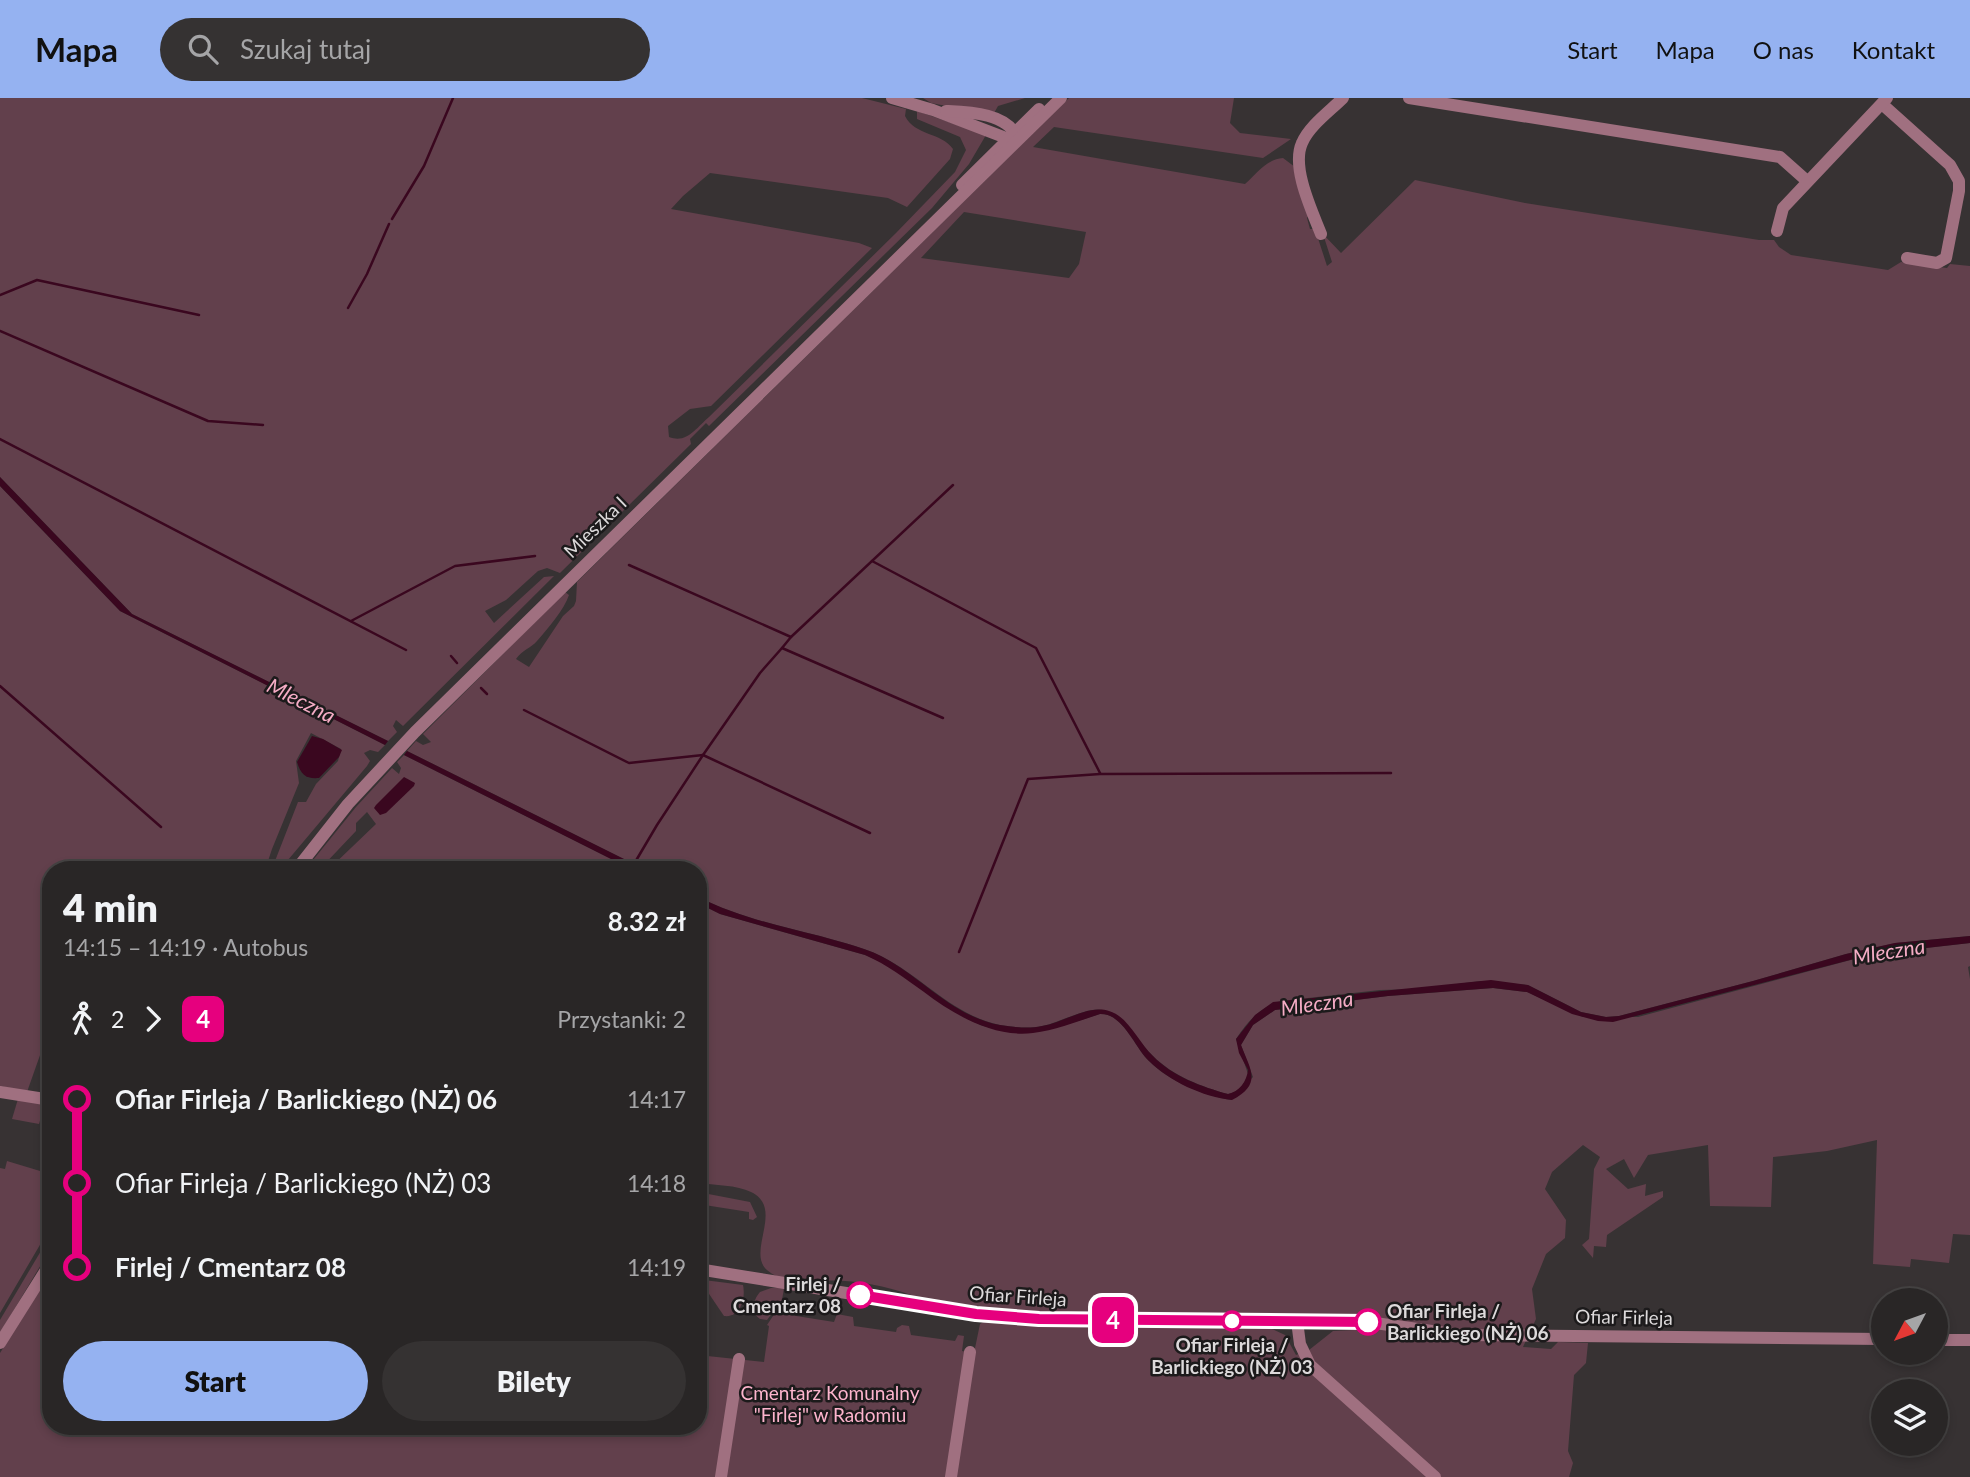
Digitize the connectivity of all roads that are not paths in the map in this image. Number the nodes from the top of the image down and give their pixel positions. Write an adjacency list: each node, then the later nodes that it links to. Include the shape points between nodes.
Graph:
1 (891, 98): 7 (street)
2 (1049, 98): 9 (street, Mieszka I)
3 (1061, 98): 9 (street, Mieszka I)
4 (1343, 98): 14 (street, via 1305,137 1298,157)
5 (1409, 98): 11 (street, via 1780,157)
6 (1884, 101): 11 (street); 15 (street, via 1950,165 1959,181 1946,258 1937,263)
7 (933, 110): 8 (street); 9 (street, via 994,118)
8 (993, 134): 9 (street); 10 (street)
9 (1013, 138): 10 (street, Mieszka I); 12 (street, Mieszka I)
10 (995, 151): 12 (street, Mieszka I)
11 (1807, 181): 13 (street, via 1783,208)
12 (931, 223): 16 (street, Mieszka I, via 415,732)
13 (1777, 232)
14 (1321, 234)
15 (1907, 258)
16 (303, 861)
17 (0, 1092): 18 (street)
18 (42, 1099)
19 (707, 1270): 21 (street, Ofiar Firleja, via 983,1314 1049,1319)
20 (42, 1274): 26 (street)
21 (1297, 1321): 22 (street, Ofiar Firleja); 27 (street)
22 (1314, 1321): 23 (street, Ofiar Firleja, via 1368,1322 1460,1335); 27 (street)
23 (1871, 1339)
24 (1948, 1340): 25 (street)
25 (1970, 1340)
26 (0, 1343)
27 (1300, 1344): 32 (street, via 1310,1365 1325,1380)
28 (970, 1352): 31 (street)
29 (739, 1359): 30 (street)
30 (721, 1477)
31 (951, 1477)
32 (1435, 1477)

